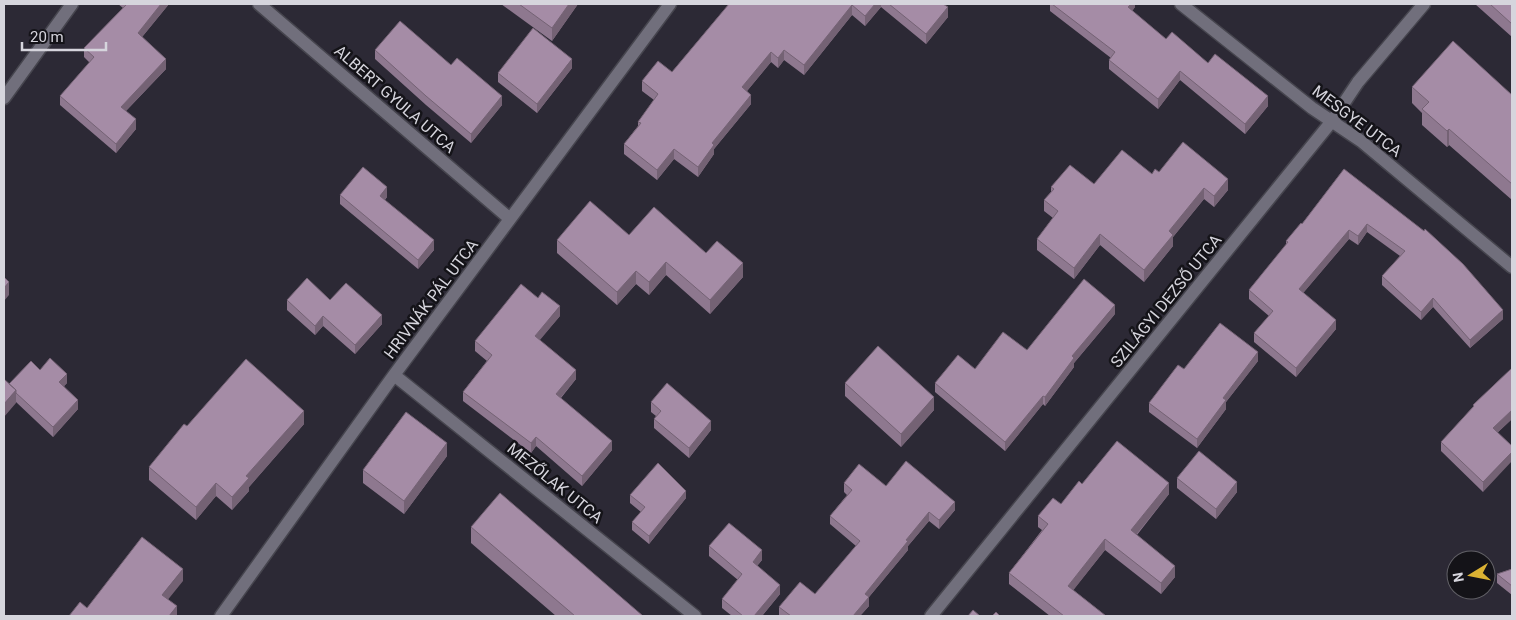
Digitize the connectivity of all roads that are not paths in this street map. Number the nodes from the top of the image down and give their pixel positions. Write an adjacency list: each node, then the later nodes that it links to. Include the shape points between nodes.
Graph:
1 (72, 4): 6 (street)
2 (259, 4): 8 (street, ALBERT GYULA UTCA)
3 (670, 4): 8 (street, HRIVNÁK PÁL UTCA)
4 (1181, 4): 7 (street, MESGYE UTCA)
5 (1424, 4): 7 (street, SZILÁGYI DEZSŐ UTCA, via 1358,82)
6 (4, 98)
7 (1332, 121): 9 (street, MESGYE UTCA, via 1361,141); 13 (street, SZILÁGYI DEZSŐ UTCA)
8 (510, 220): 10 (street, HRIVNÁK PÁL UTCA)
9 (1512, 267)
10 (394, 375): 11 (street, HRIVNÁK PÁL UTCA); 12 (street, MEZŐLAK UTCA)
11 (221, 616)
12 (695, 616)
13 (931, 616)

